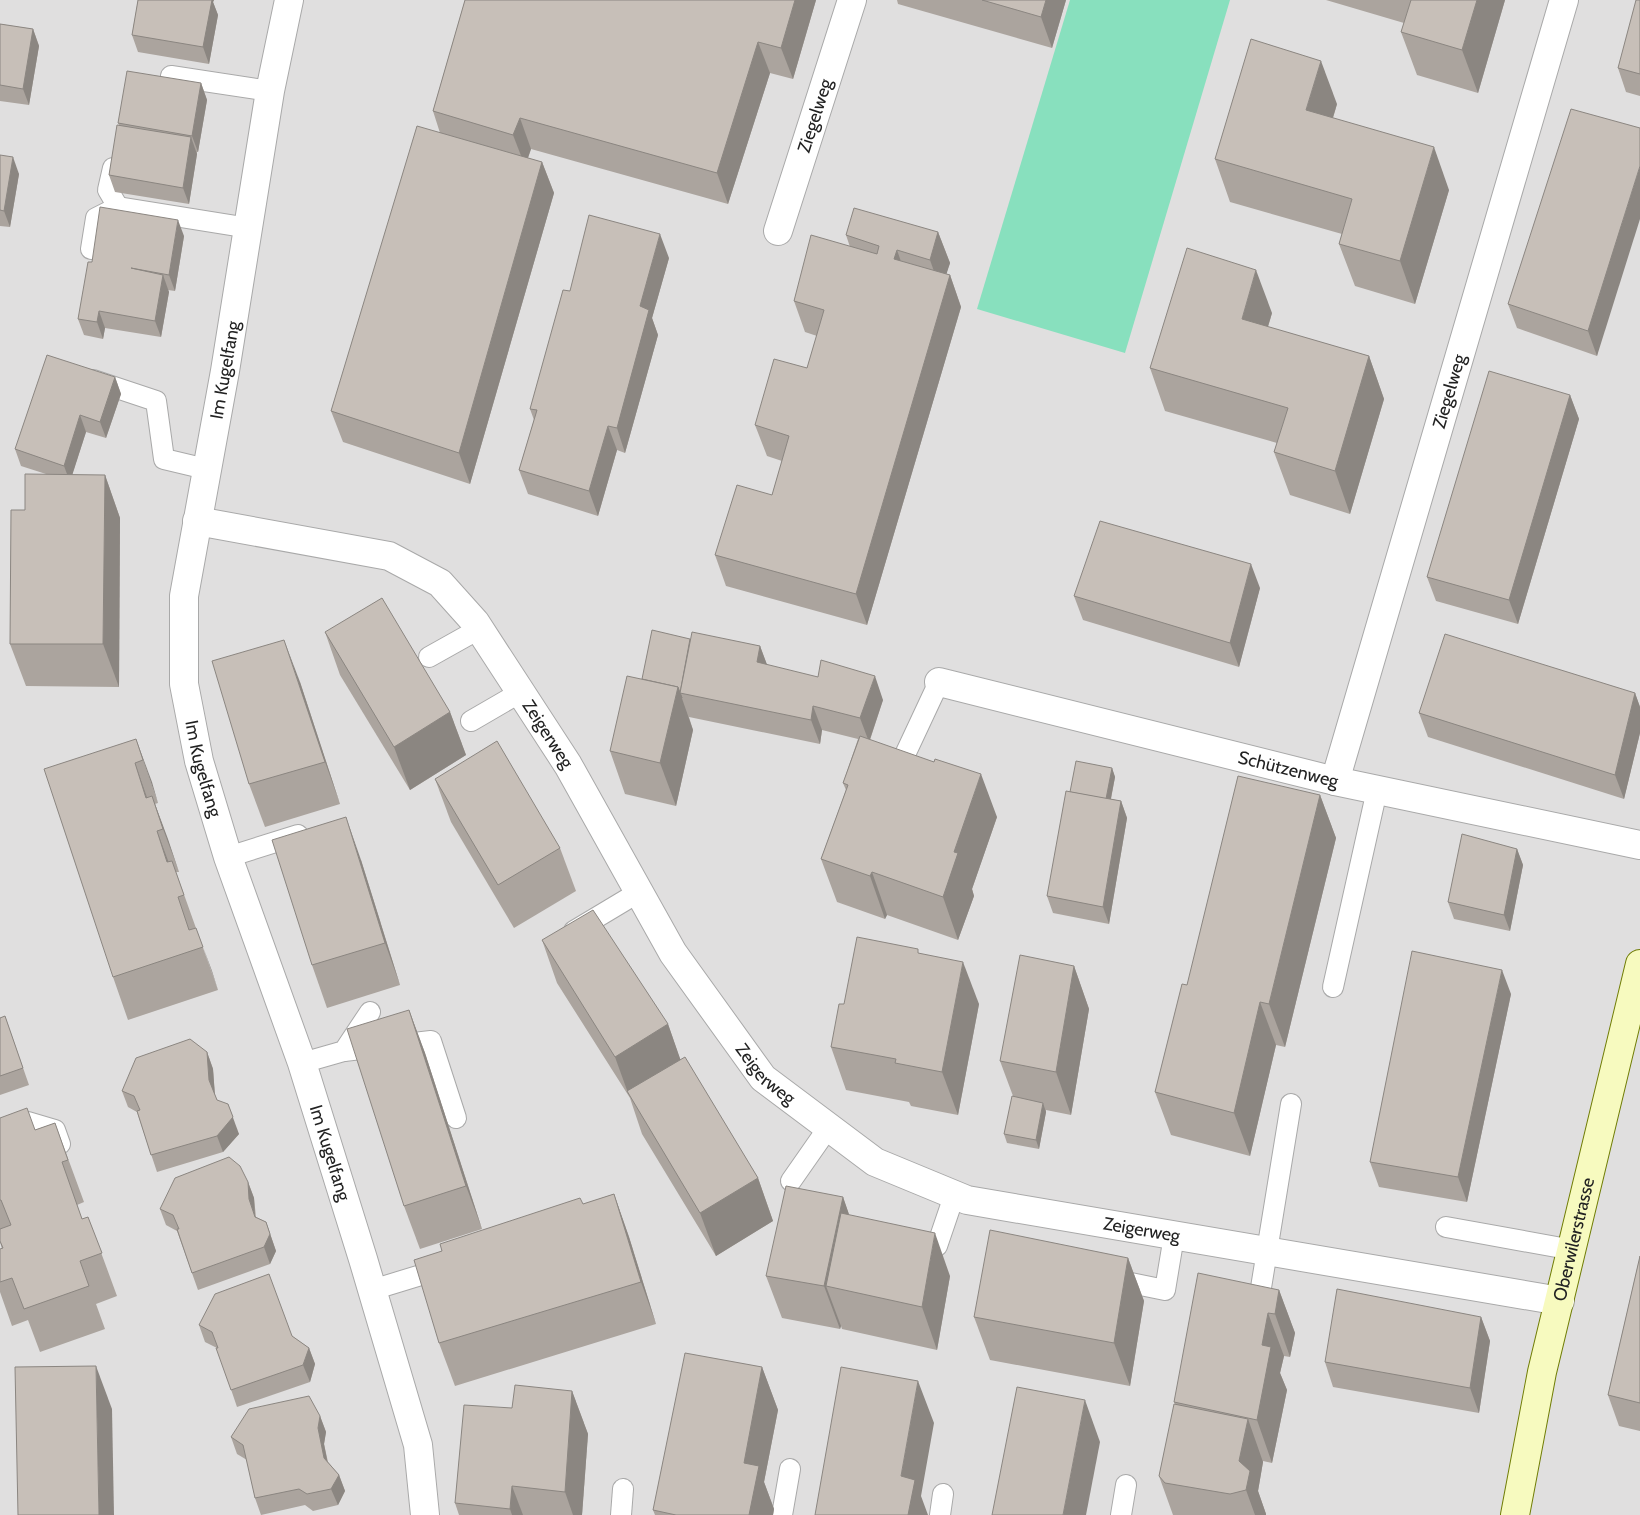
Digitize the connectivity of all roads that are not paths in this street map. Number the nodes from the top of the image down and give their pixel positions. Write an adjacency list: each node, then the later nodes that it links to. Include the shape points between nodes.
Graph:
1 (289, 0): 5 (street, Im Kugelfang)
2 (852, 0): 9 (street, Ziegelweg)
3 (1564, 0): 20 (street, Ziegelweg)
4 (171, 76): 5 (lane)
5 (270, 90): 8 (street, Im Kugelfang)
6 (112, 168): 7 (lane, via 108,190)
7 (118, 207): 8 (lane); 10 (lane, via 96,218)
8 (249, 228): 12 (street, Im Kugelfang)
9 (778, 231)
10 (91, 249)
11 (77, 374): 12 (lane, via 156,401 164,459)
12 (206, 470): 13 (street, Im Kugelfang)
13 (197, 521): 14 (street, Zeigerweg, via 389,556 440,583); 24 (street, Im Kugelfang, via 184,596 184,684 199,761)
14 (479, 629): 15 (lane); 17 (street, Zeigerweg)
15 (429, 657)
16 (940, 682): 19 (lane); 20 (street, Schützenweg)
17 (521, 692): 18 (lane); 25 (street, Zeigerweg, via 568,765)
18 (471, 721)
19 (895, 776)
20 (1335, 781): 21 (street, Schützenweg)
21 (1377, 790): 23 (street, Schützenweg); 28 (lane)
22 (307, 832): 24 (lane)
23 (1640, 844)
24 (228, 857): 31 (street, Im Kugelfang)
25 (639, 892): 26 (lane); 34 (street, Zeigerweg, via 673,953 763,1078)
26 (556, 942)
27 (1640, 964): 42 (main road, Oberwilerstrasse)
28 (1333, 987)
29 (370, 1012): 30 (lane)
30 (344, 1050): 31 (lane); 33 (lane, via 431,1041)
31 (302, 1063): 46 (street, Im Kugelfang)
32 (1291, 1104): 43 (lane)
33 (456, 1118)
34 (828, 1128): 37 (lane); 38 (street, Zeigerweg, via 875,1162)
35 (0, 1132): 36 (lane, via 28,1122 37,1124 55,1130)
36 (62, 1150)
37 (791, 1181)
38 (954, 1196): 40 (street, Zeigerweg); 41 (lane, via 937,1246)
39 (1446, 1228): 42 (lane)
40 (1174, 1236): 43 (street, Zeigerweg); 45 (lane, via 1165,1290)
41 (893, 1238)
42 (1573, 1250): 47 (main road, Oberwilerstrasse)
43 (1268, 1252): 47 (street, Zeigerweg); 48 (lane)
44 (466, 1261): 46 (lane)
45 (1088, 1274)
46 (372, 1290): 53 (street, Im Kugelfang, via 418,1445)
47 (1560, 1301): 58 (main road, Oberwilerstrasse, via 1542,1372)
48 (1258, 1306)
49 (790, 1469): 55 (lane)
50 (1126, 1485): 57 (lane)
51 (623, 1489): 54 (lane)
52 (943, 1494): 56 (lane)
53 (425, 1515)
54 (622, 1515)
55 (782, 1515)
56 (940, 1515)
57 (1121, 1515)
58 (1515, 1515)

